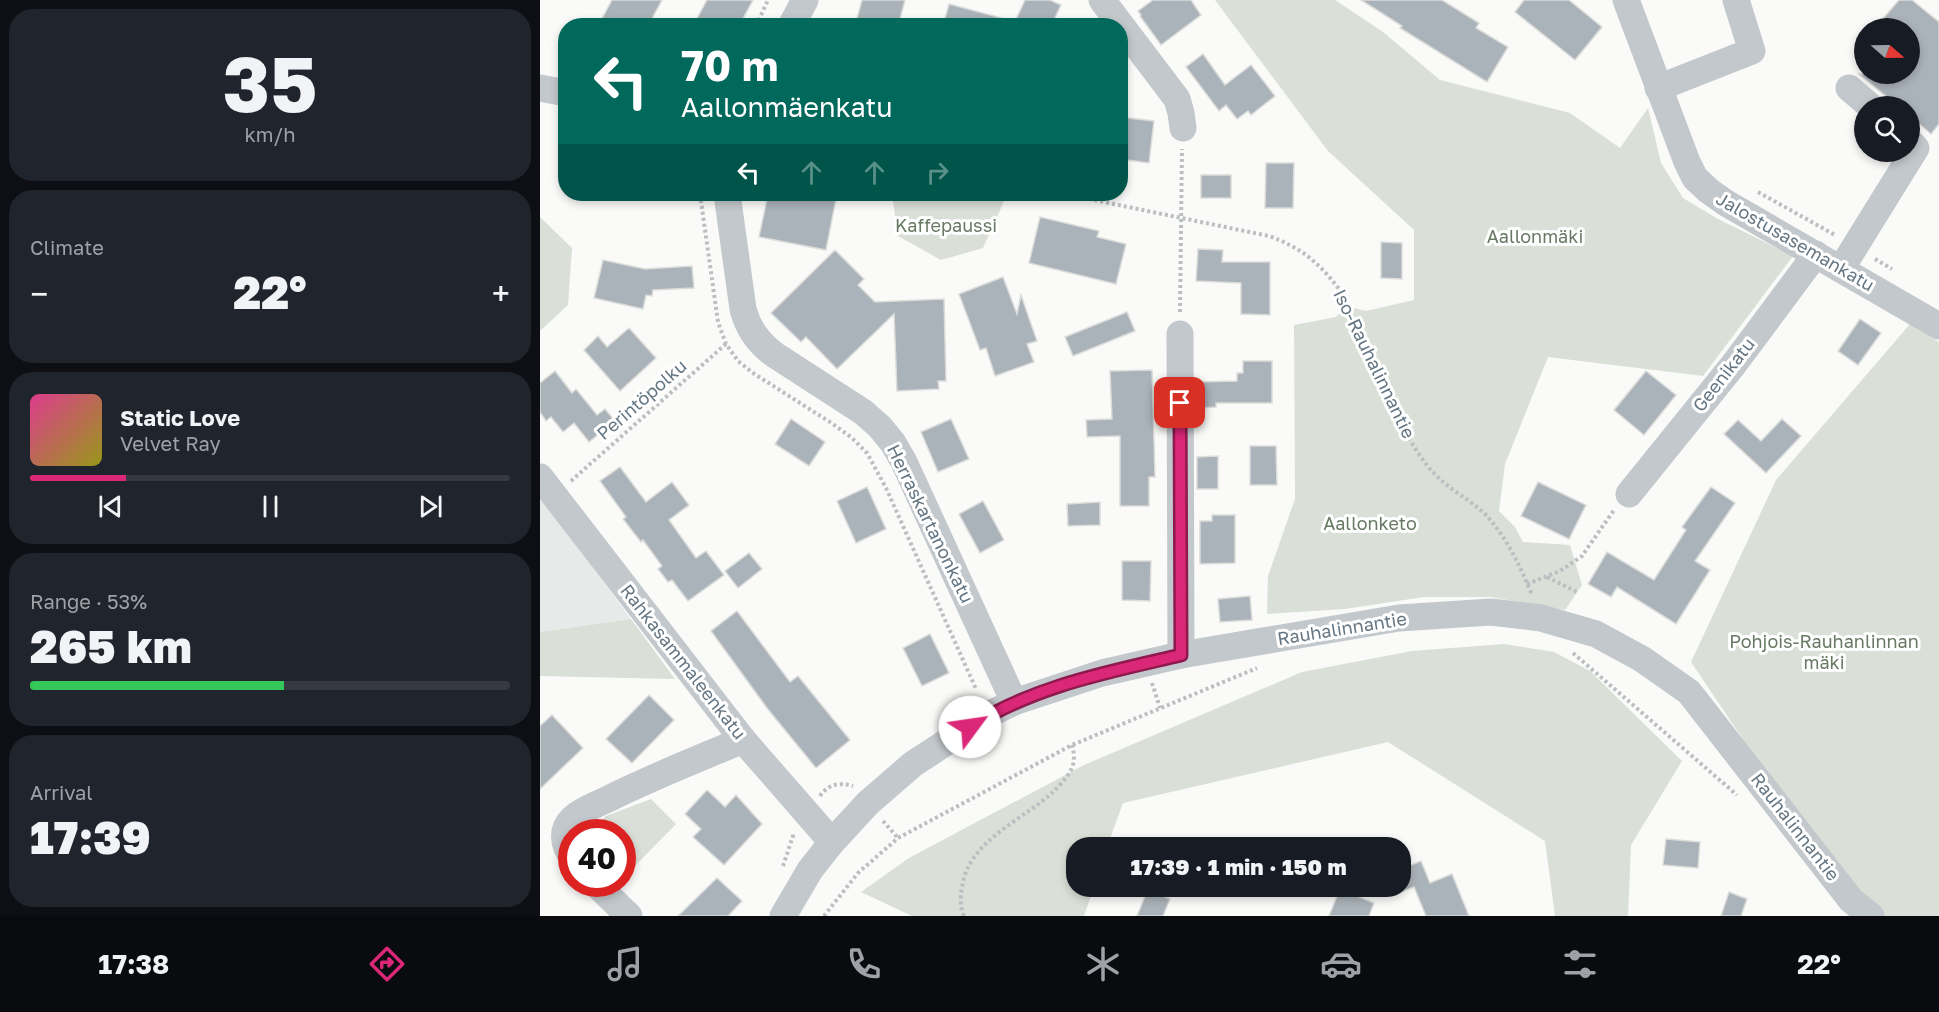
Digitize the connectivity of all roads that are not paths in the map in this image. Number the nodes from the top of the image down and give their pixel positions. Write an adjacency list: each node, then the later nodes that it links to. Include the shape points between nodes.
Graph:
1 (805, 0): 5 (street)
2 (1102, 0): 6 (street)
3 (1626, 0): 9 (street, Jalostusasemankatu)
4 (1736, 0): 9 (street, via 1752,51)
5 (795, 18)
6 (1116, 18)
7 (1128, 34): 13 (street, via 1177,99)
8 (540, 88): 11 (street)
9 (1658, 88): 16 (street, Jalostusasemankatu, via 1695,178 1726,203)
10 (1849, 88): 12 (street)
11 (558, 91)
12 (1858, 96)
13 (1183, 128)
14 (1907, 162): 17 (street)
15 (728, 201): 23 (street, Herraskartanonkatu, via 747,323 763,347 863,412 893,443)
16 (1816, 254): 17 (street, Jalostusasemankatu); 21 (street, Geenikatu)
17 (1848, 258): 18 (street, Jalostusasemankatu)
18 (1939, 326)
19 (1180, 334): 22 (street)
20 (547, 487): 24 (street, Rahkasammaleenkatu)
21 (1629, 494)
22 (1181, 655): 23 (street, Rauhalinnantie, via 1102,673); 30 (street, Rauhalinnantie, via 1399,618 1491,612 1541,618 1596,634 1642,659 1689,692 1851,900)
23 (1014, 702): 26 (street, Rauhalinnantie, via 913,764 868,802)
24 (743, 740): 25 (street, via 631,788); 26 (street, Rahkasammaleenkatu)
25 (572, 819)
26 (832, 842): 29 (street, Rauhalinnantie)
27 (609, 897): 28 (street)
28 (629, 916)
29 (783, 916)
30 (1871, 916)

